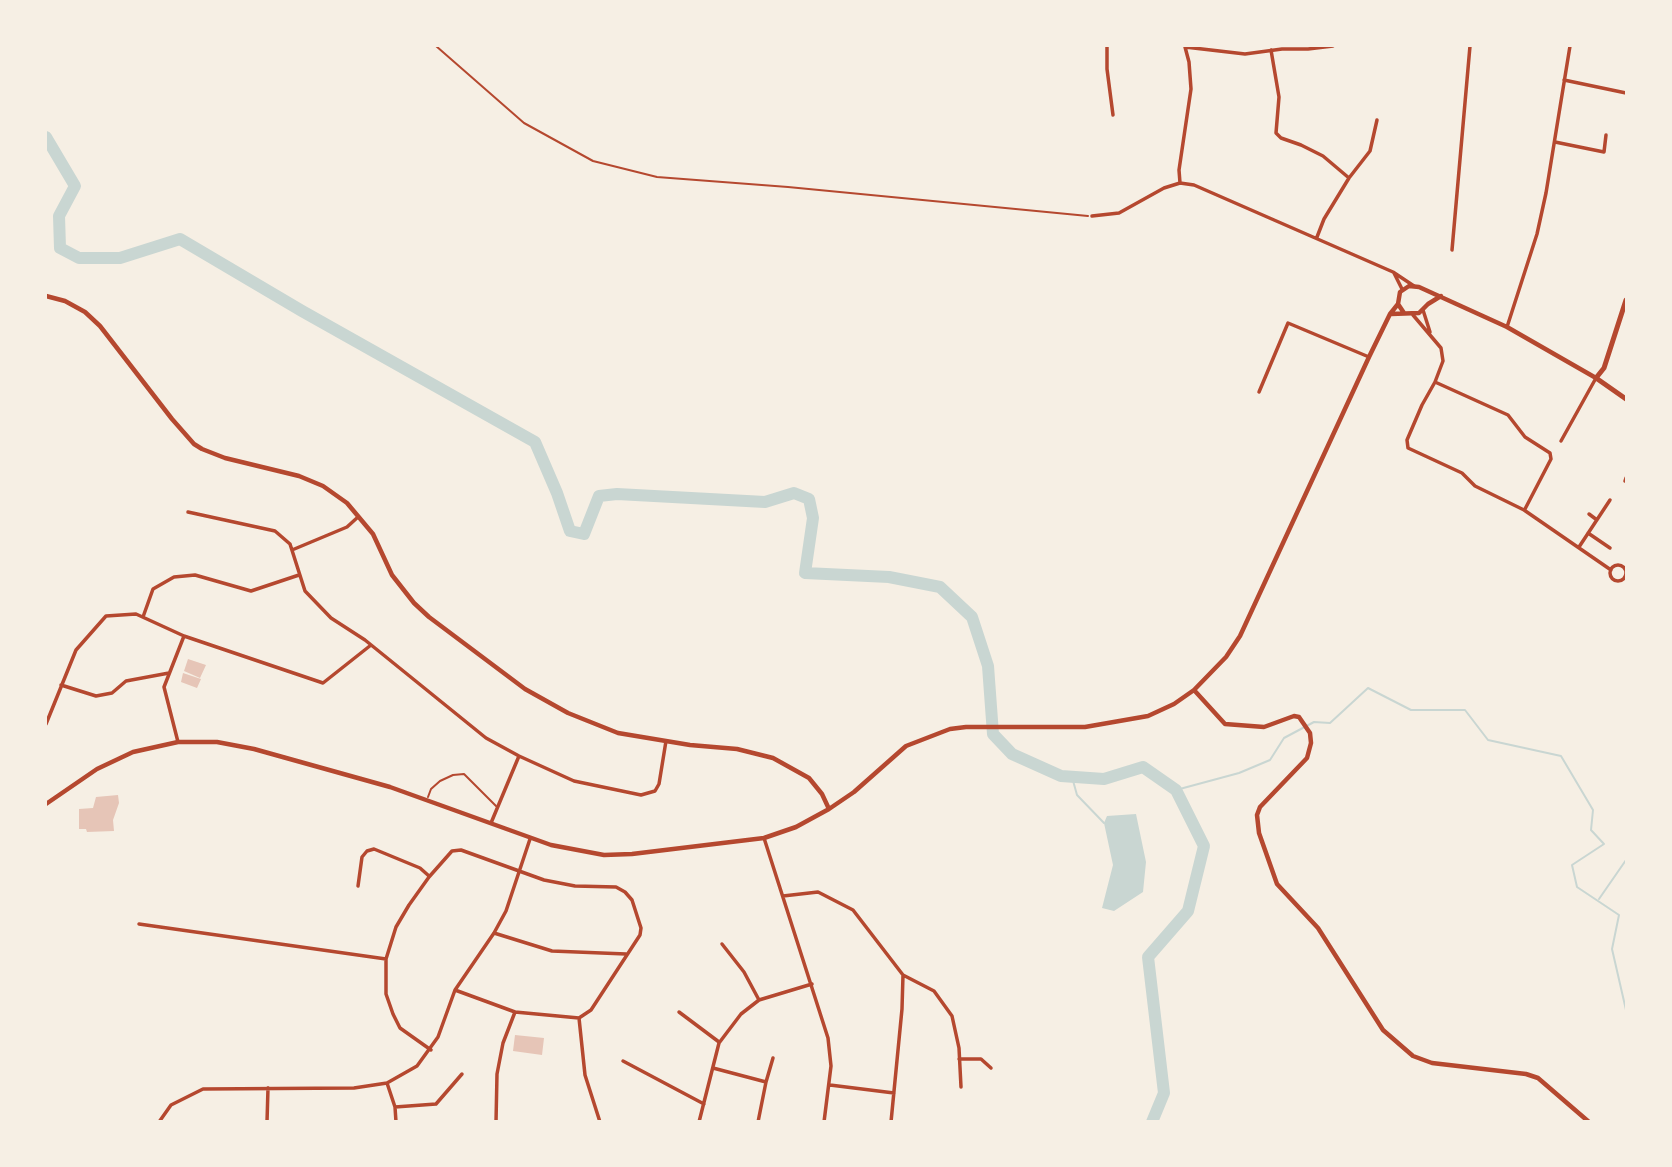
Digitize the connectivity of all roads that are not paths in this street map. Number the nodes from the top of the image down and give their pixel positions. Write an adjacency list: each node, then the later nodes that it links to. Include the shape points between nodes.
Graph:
1 (1107, 46): 9 (street)
2 (1185, 46): 6 (street, via 1245,54); 14 (street, via 1191,89)
3 (1333, 46): 6 (street)
4 (1470, 46): 17 (street)
5 (1570, 46): 7 (street)
6 (1271, 50): 13 (street, via 1279,97 1276,133 1323,156)
7 (1564, 80): 8 (street); 12 (street)
8 (1626, 93)
9 (1113, 115)
10 (1377, 120): 13 (street, via 1370,151)
11 (1606, 135): 12 (street, via 1604,152)
12 (1555, 142): 31 (street, via 1537,234)
13 (1349, 178): 16 (street)
14 (1180, 183): 15 (street, via 1119,214); 16 (street, via 1222,195)
15 (1092, 216)
16 (1317, 237): 18 (street)
17 (1452, 250)
18 (1393, 272): 19 (street); 20 (street)
19 (1414, 286): 20 (street); 21 (street)
20 (1402, 289): 25 (street)
21 (1424, 290): 23 (street); 26 (street)
22 (46, 296): 43 (street, via 85,312 100,326 194,444 210,453 323,486)
23 (1441, 296): 26 (street); 31 (street)
24 (1626, 300): 34 (main road)
25 (1398, 304): 28 (street); 29 (street)
26 (1428, 304): 27 (street)
27 (1423, 310): 30 (street); 32 (street)
28 (1404, 313): 29 (street); 30 (street)
29 (1390, 314): 33 (street)
30 (1413, 315): 32 (street)
31 (1507, 327): 34 (street)
32 (1431, 334): 35 (street, via 1443,354)
33 (1369, 357): 36 (street, via 1288,323); 56 (street, via 1240,636)
34 (1597, 377): 37 (main road); 38 (street)
35 (1435, 382): 40 (street, via 1508,415 1525,437 1549,451 1551,457); 40 (street, via 1407,440 1408,448)
36 (1258, 392)
37 (1626, 399)
38 (1561, 440)
39 (1610, 500): 44 (street)
40 (1524, 510): 46 (street)
41 (188, 512): 48 (street, via 275,531)
42 (1589, 514): 44 (street)
43 (360, 516): 48 (street, via 347,527); 58 (street, via 392,575 414,603 526,689 599,727)
44 (1597, 520): 45 (street)
45 (1588, 533): 46 (street); 47 (street)
46 (1579, 547): 49 (street)
47 (1610, 548)
48 (292, 550): 50 (street)
49 (1611, 570): 49 (street, via 1619,565 1626,575 1616,580)
50 (300, 575): 51 (street, via 251,590 195,575 174,577 153,589); 53 (street, via 306,591 331,618)
51 (143, 617): 52 (street); 55 (street, via 106,616 76,650)
52 (184, 636): 53 (street, via 323,683); 54 (street)
53 (372, 645): 60 (street, via 486,738)
54 (169, 673): 55 (street, via 125,681 112,693 96,696); 59 (street, via 163,687)
55 (61, 685): 57 (street)
56 (1194, 690): 64 (street, via 1148,716 1117,723 966,727 934,734 906,746); 109 (street, via 1225,724 1264,727 1294,716 1304,723 1311,743 1307,758 1266,800 1257,815 1259,833 1277,884 1318,928 1383,1030 1413,1056 1432,1063 1538,1078)
57 (46, 724)
58 (666, 741): 60 (street, via 659,784 641,795 574,781); 64 (street, via 773,758 809,778)
59 (178, 742): 61 (street, via 217,742 254,749); 62 (street, via 133,752 109,763)
60 (519, 756): 63 (street)
61 (427, 800): 63 (lane, via 440,780 464,774); 65 (street)
62 (46, 804)
63 (497, 807): 65 (street)
64 (829, 809): 66 (street)
65 (491, 823): 67 (street)
66 (764, 838): 67 (street, via 604,855); 71 (street)
67 (530, 839): 68 (street)
68 (520, 870): 69 (street, via 461,850 452,851); 73 (street); 75 (street, via 544,880 616,887 625,892 641,928)
69 (429, 877): 70 (street, via 421,868 374,849 362,857); 76 (street, via 396,927)
70 (358, 886)
71 (783, 896): 77 (street, via 818,892 853,910); 78 (street)
72 (139, 924): 76 (street)
73 (494, 933): 75 (street, via 552,951); 79 (street)
74 (722, 944): 80 (street)
75 (627, 954): 83 (street, via 591,1010)
76 (386, 959): 85 (street, via 386,994 393,1014 400,1028)
77 (903, 975): 87 (street, via 934,991 952,1016); 97 (street)
78 (812, 984): 80 (street); 94 (street, via 828,1038)
79 (455, 990): 81 (street); 85 (street)
80 (759, 1000): 84 (street, via 741,1014)
81 (515, 1012): 83 (street); 103 (street, via 497,1074)
82 (678, 1012): 84 (street)
83 (579, 1018): 104 (street, via 585,1075)
84 (719, 1043): 89 (street)
85 (430, 1050): 93 (street, via 417,1066)
86 (773, 1058): 92 (street)
87 (960, 1059): 90 (street, via 981,1059); 95 (street)
88 (623, 1061): 98 (street)
89 (713, 1068): 92 (street); 98 (street)
90 (990, 1068)
91 (462, 1074): 99 (street, via 436,1104)
92 (766, 1082): 106 (street)
93 (387, 1083): 96 (street, via 354,1088); 99 (street)
94 (829, 1085): 97 (street); 107 (street)
95 (961, 1087)
96 (268, 1088): 100 (street, via 203,1089 172,1105); 101 (street)
97 (894, 1093): 108 (street)
98 (704, 1104): 105 (street)
99 (395, 1107): 102 (street)
100 (159, 1122)
101 (267, 1122)
102 (396, 1122)
103 (496, 1122)
104 (600, 1122)
105 (699, 1122)
106 (758, 1122)
107 (824, 1122)
108 (891, 1122)
109 (1589, 1122)

